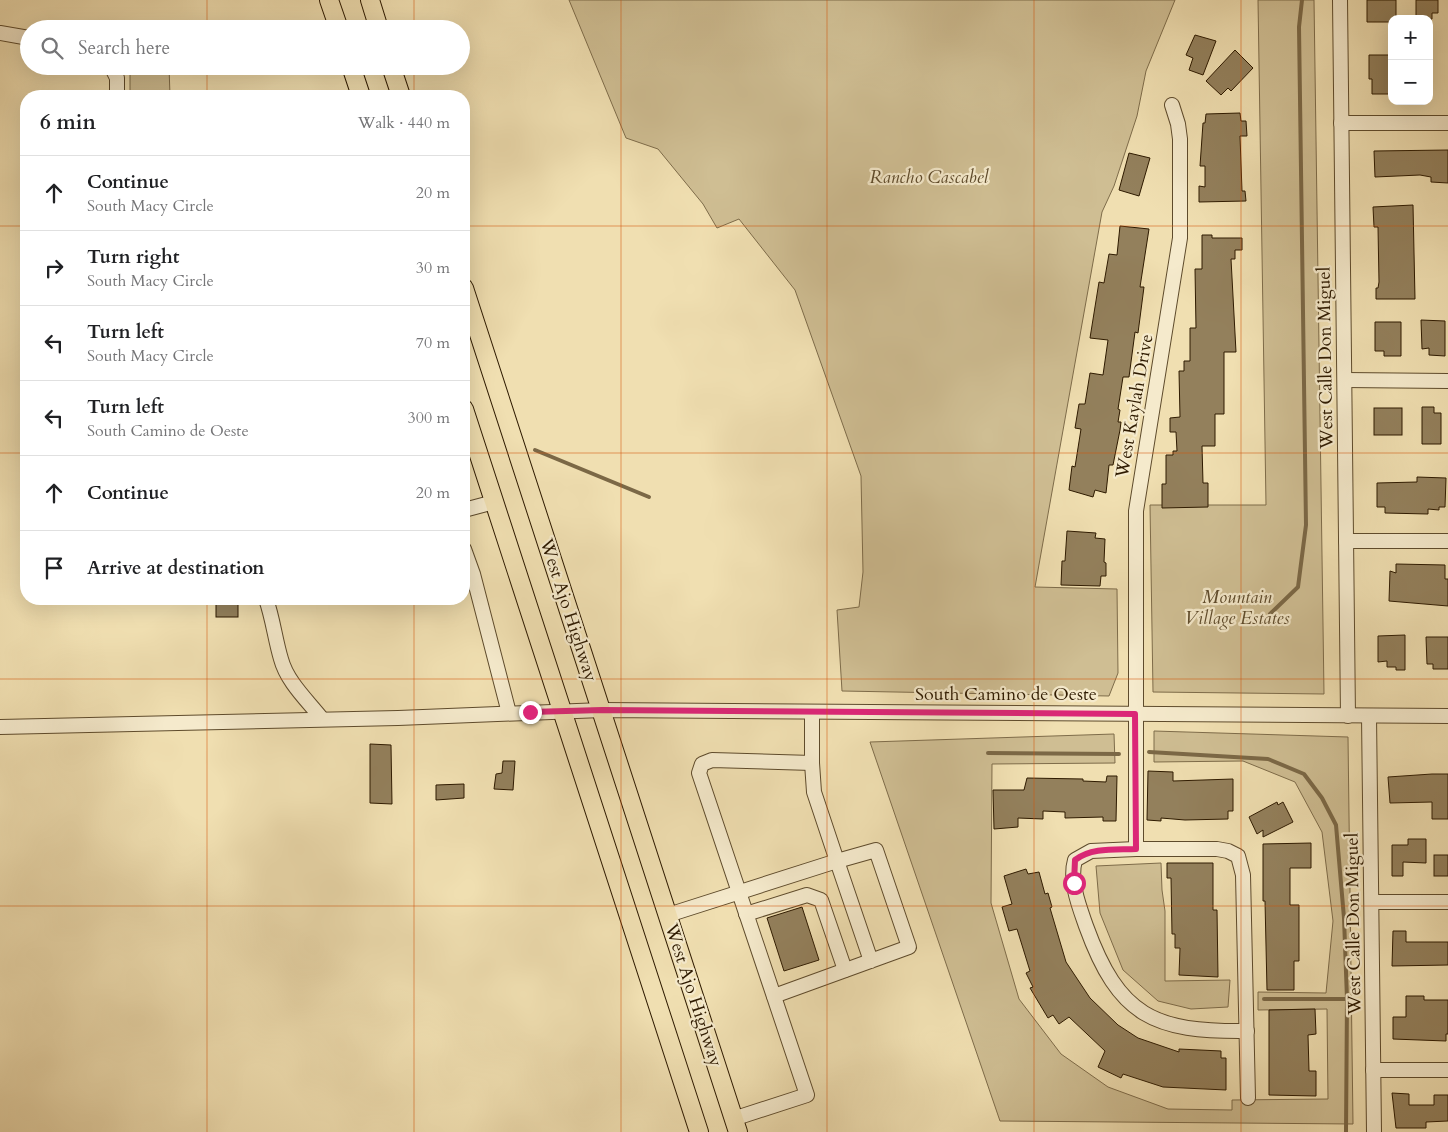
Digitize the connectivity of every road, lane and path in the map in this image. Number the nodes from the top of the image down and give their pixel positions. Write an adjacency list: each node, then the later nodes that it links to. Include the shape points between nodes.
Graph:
1 (329, 0): 4 (main road)
2 (370, 0): 5 (main road)
3 (1340, 0): 15 (street, West Calle Don Miguel)
4 (336, 20)
5 (376, 20)
6 (0, 33): 7 (street)
7 (20, 36)
8 (116, 75): 11 (street)
9 (354, 75): 12 (main road)
10 (394, 75): 13 (main road)
11 (117, 90)
12 (359, 90)
13 (399, 90)
14 (1172, 105): 31 (street, West Kaylah Drive, via 1180,139 1180,238 1136,511)
15 (1341, 123): 16 (street); 18 (street, West Calle Don Miguel)
16 (1448, 123)
17 (470, 306): 27 (main road, West Ajo Highway)
18 (1344, 380): 19 (street); 23 (street, West Calle Don Miguel)
19 (1448, 381)
20 (470, 428): 21 (main road, West Ajo Highway)
21 (494, 502): 22 (street); 28 (main road, West Ajo Highway)
22 (470, 508)
23 (1346, 541): 24 (street); 32 (street, West Calle Don Miguel)
24 (1448, 541)
25 (470, 566): 30 (street)
26 (268, 605): 35 (street, via 281,660 296,687)
27 (602, 710): 28 (street, South Camino de Oeste); 29 (street, South Camino de Oeste); 44 (main road, West Ajo Highway)
28 (563, 711): 30 (street, South Camino de Oeste); 53 (main road, West Ajo Highway)
29 (812, 712): 31 (street, South Camino de Oeste); 37 (street)
30 (509, 713): 35 (street, South Camino de Oeste)
31 (1135, 714): 32 (street, South Camino de Oeste); 38 (street, West Kaylah Drive)
32 (1348, 716): 33 (street, South Camino de Oeste)
33 (1369, 716): 34 (street, South Camino de Oeste); 41 (street, West Calle Don Miguel)
34 (1448, 716)
35 (322, 719): 36 (street, South Camino de Oeste)
36 (0, 727)
37 (812, 763): 39 (street, via 814,792); 40 (street, via 712,760 702,764 699,773)
38 (1136, 849): 48 (street, via 1217,849 1238,856 1243,875); 48 (street, via 1091,851 1072,857 1074,883 1089,933 1109,979 1126,1001 1152,1019 1183,1028)
39 (838, 861): 40 (street); 45 (street); 45 (street, via 876,850 909,947)
40 (740, 894): 43 (street); 44 (street)
41 (1373, 902): 42 (street); 49 (street, West Calle Don Miguel)
42 (1448, 902)
43 (746, 914): 46 (street, via 807,894 821,900); 47 (street)
44 (668, 915): 52 (main road, West Ajo Highway)
45 (871, 961): 46 (street)
46 (845, 970): 47 (street)
47 (774, 996): 52 (street, via 807,1095)
48 (1247, 1031): 51 (street)
49 (1373, 1070): 50 (street); 54 (street, West Calle Don Miguel)
50 (1448, 1070)
51 (1248, 1098)
52 (735, 1126)
53 (699, 1132)
54 (1374, 1132)

